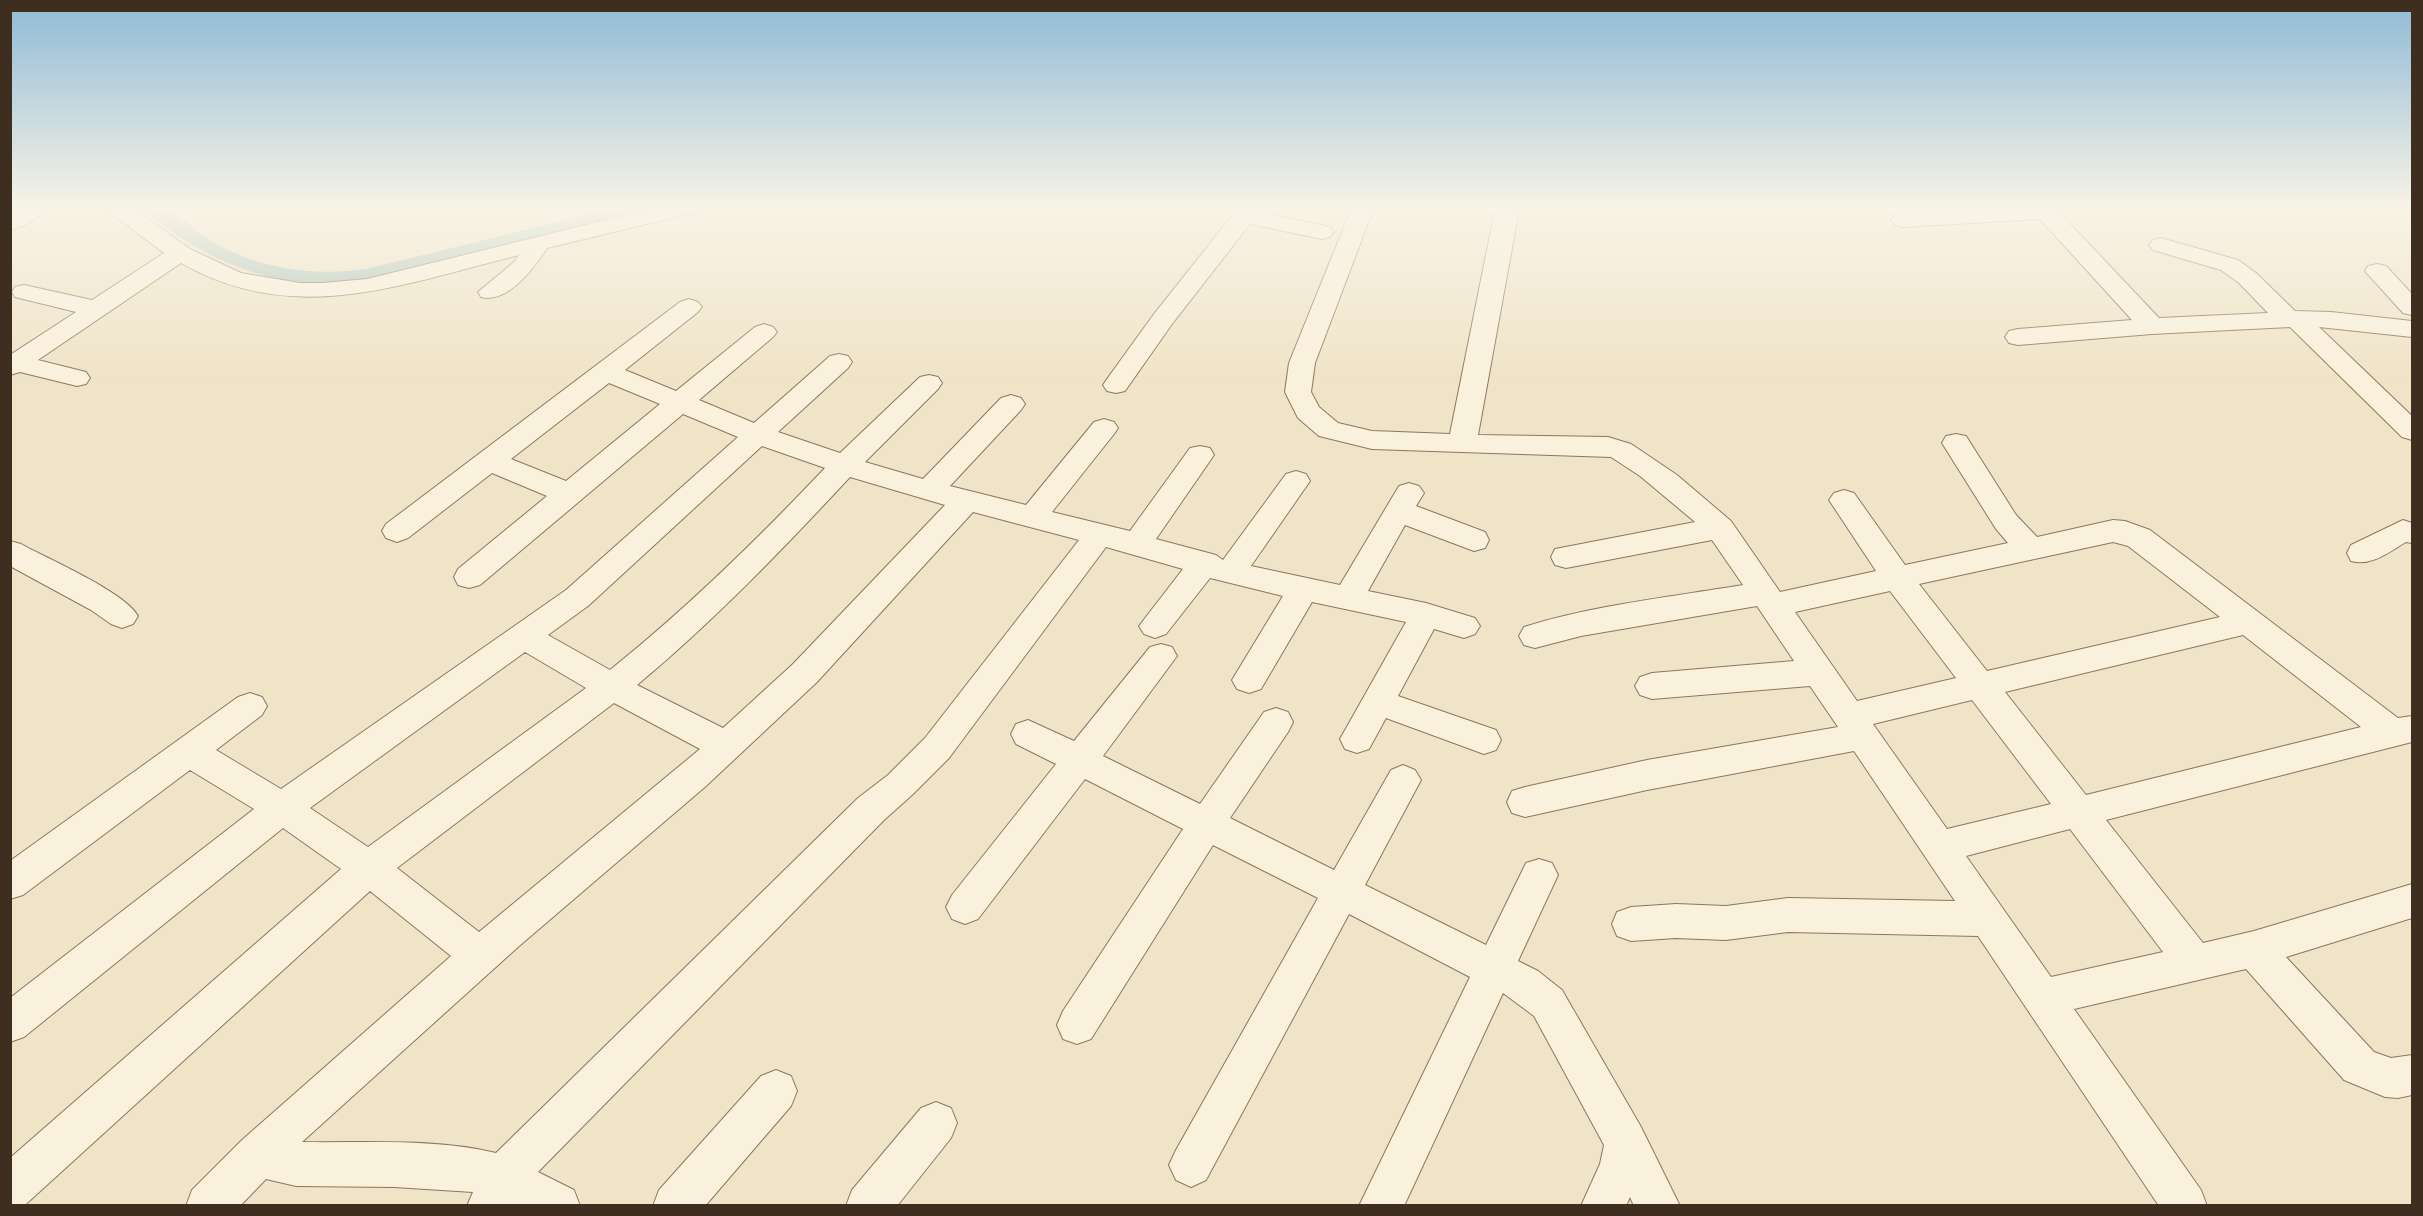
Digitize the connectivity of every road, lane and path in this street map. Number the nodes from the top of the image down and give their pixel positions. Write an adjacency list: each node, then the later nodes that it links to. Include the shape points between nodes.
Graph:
1 (164, 264): 15 (street)
2 (200, 264): 3 (street, via 259,284 335,291)
3 (454, 264)
4 (525, 264): 12 (street)
5 (1206, 264): 26 (street)
6 (1341, 264): 33 (street, via 1302,363 1298,392 1308,412 1329,430 1372,440)
7 (1497, 264): 33 (street)
8 (2094, 264): 17 (street)
9 (2227, 264): 16 (street)
10 (2377, 271): 14 (street)
11 (24, 292): 15 (street)
12 (490, 292)
13 (689, 307): 23 (street)
14 (2412, 308)
15 (97, 309): 22 (street)
16 (2292, 319): 17 (street); 18 (street); 30 (street)
17 (2152, 326): 20 (street)
18 (2412, 329)
19 (764, 332): 27 (street)
20 (2018, 337)
21 (839, 362): 31 (street)
22 (14, 365): 24 (street)
23 (606, 372): 27 (street); 35 (street)
24 (77, 378)
25 (929, 383): 36 (street)
26 (1116, 386)
27 (678, 403): 31 (street); 39 (street)
28 (1011, 404): 38 (street)
29 (1104, 428): 42 (street)
30 (2412, 431)
31 (758, 435): 36 (street); 63 (street, via 577,598)
32 (1956, 443): 49 (street, via 2006,522)
33 (1462, 444): 43 (street, via 1610,447 1626,453)
34 (1200, 455): 48 (street)
35 (490, 460): 39 (street); 44 (street)
36 (846, 464): 38 (street); 69 (street, via 656,651)
37 (1296, 481): 53 (street)
38 (930, 491): 41 (street)
39 (567, 493): 54 (street)
40 (1844, 500): 55 (street)
41 (966, 501): 42 (street); 78 (street, via 805,673)
42 (1033, 516): 46 (street)
43 (1711, 520): 52 (street); 58 (street)
44 (397, 531)
45 (2412, 533): 51 (street, via 2403,531)
46 (1099, 535): 48 (street); 109 (street, via 937,748 871,809)
47 (1474, 540): 57 (street, via 1405,502)
48 (1137, 544): 53 (street)
49 (2031, 549): 55 (street); 61 (street, via 2125,532 2139,538)
50 (10, 552): 60 (street)
51 (2362, 553)
52 (1566, 557)
53 (1217, 568): 56 (street); 80 (street, via 1158,641)
54 (469, 577)
55 (1897, 578): 58 (street); 68 (street)
56 (1303, 590): 57 (street); 66 (street)
57 (1348, 598): 59 (street)
58 (1769, 599): 64 (street, via 1576,625); 65 (street)
59 (1426, 615): 62 (street); 70 (street)
60 (122, 616)
61 (2249, 622): 68 (street); 74 (street)
62 (1464, 626)
63 (524, 636): 69 (street); 83 (street)
64 (1534, 636)
65 (1819, 672): 67 (street); 73 (street)
66 (1249, 680)
67 (1652, 686)
68 (1980, 686): 73 (street); 84 (street)
69 (612, 687): 78 (street); 87 (street)
70 (1378, 702): 76 (street); 77 (street)
71 (250, 706): 79 (street)
72 (1276, 722): 85 (street)
73 (1856, 726): 82 (street); 86 (street)
74 (2403, 731): 84 (street)
75 (1028, 734): 80 (street)
76 (1357, 739)
77 (1484, 740)
78 (726, 746): 96 (street)
79 (188, 751): 83 (street); 89 (street)
80 (1079, 760): 85 (street); 92 (street)
81 (1403, 780): 90 (street)
82 (1525, 802)
83 (282, 808): 87 (street); 100 (street)
84 (2077, 813): 86 (street); 97 (street)
85 (1207, 823): 90 (street); 101 (street)
86 (1939, 847): 93 (street)
87 (369, 868): 96 (street); 108 (street)
88 (1539, 874): 98 (street)
89 (10, 883)
90 (1342, 893): 98 (street); 107 (street)
91 (2412, 901): 95 (street)
92 (965, 907)
93 (1989, 919): 94 (street, via 1788,915 1726,923); 99 (street)
94 (1631, 924)
95 (2254, 949): 97 (street); 102 (street, via 2359,1066 2382,1078)
96 (480, 956): 106 (street)
97 (2194, 962): 99 (street)
98 (1494, 969): 105 (street, via 1524,984 1548,1003); 114 (street)
99 (2042, 998): 117 (street)
100 (10, 1023)
101 (1077, 1025)
102 (2412, 1075)
103 (776, 1091): 112 (street)
104 (936, 1123): 113 (street)
105 (1626, 1142): 115 (street, via 1621,1168); 116 (street)
106 (257, 1155): 109 (street, via 296,1164 476,1170); 110 (street)
107 (1191, 1165)
108 (10, 1188)
109 (496, 1191): 111 (street)
110 (208, 1206)
111 (558, 1206)
112 (675, 1206)
113 (868, 1206)
114 (1381, 1206)
115 (1603, 1206)
116 (1658, 1206)
117 (2185, 1206)

